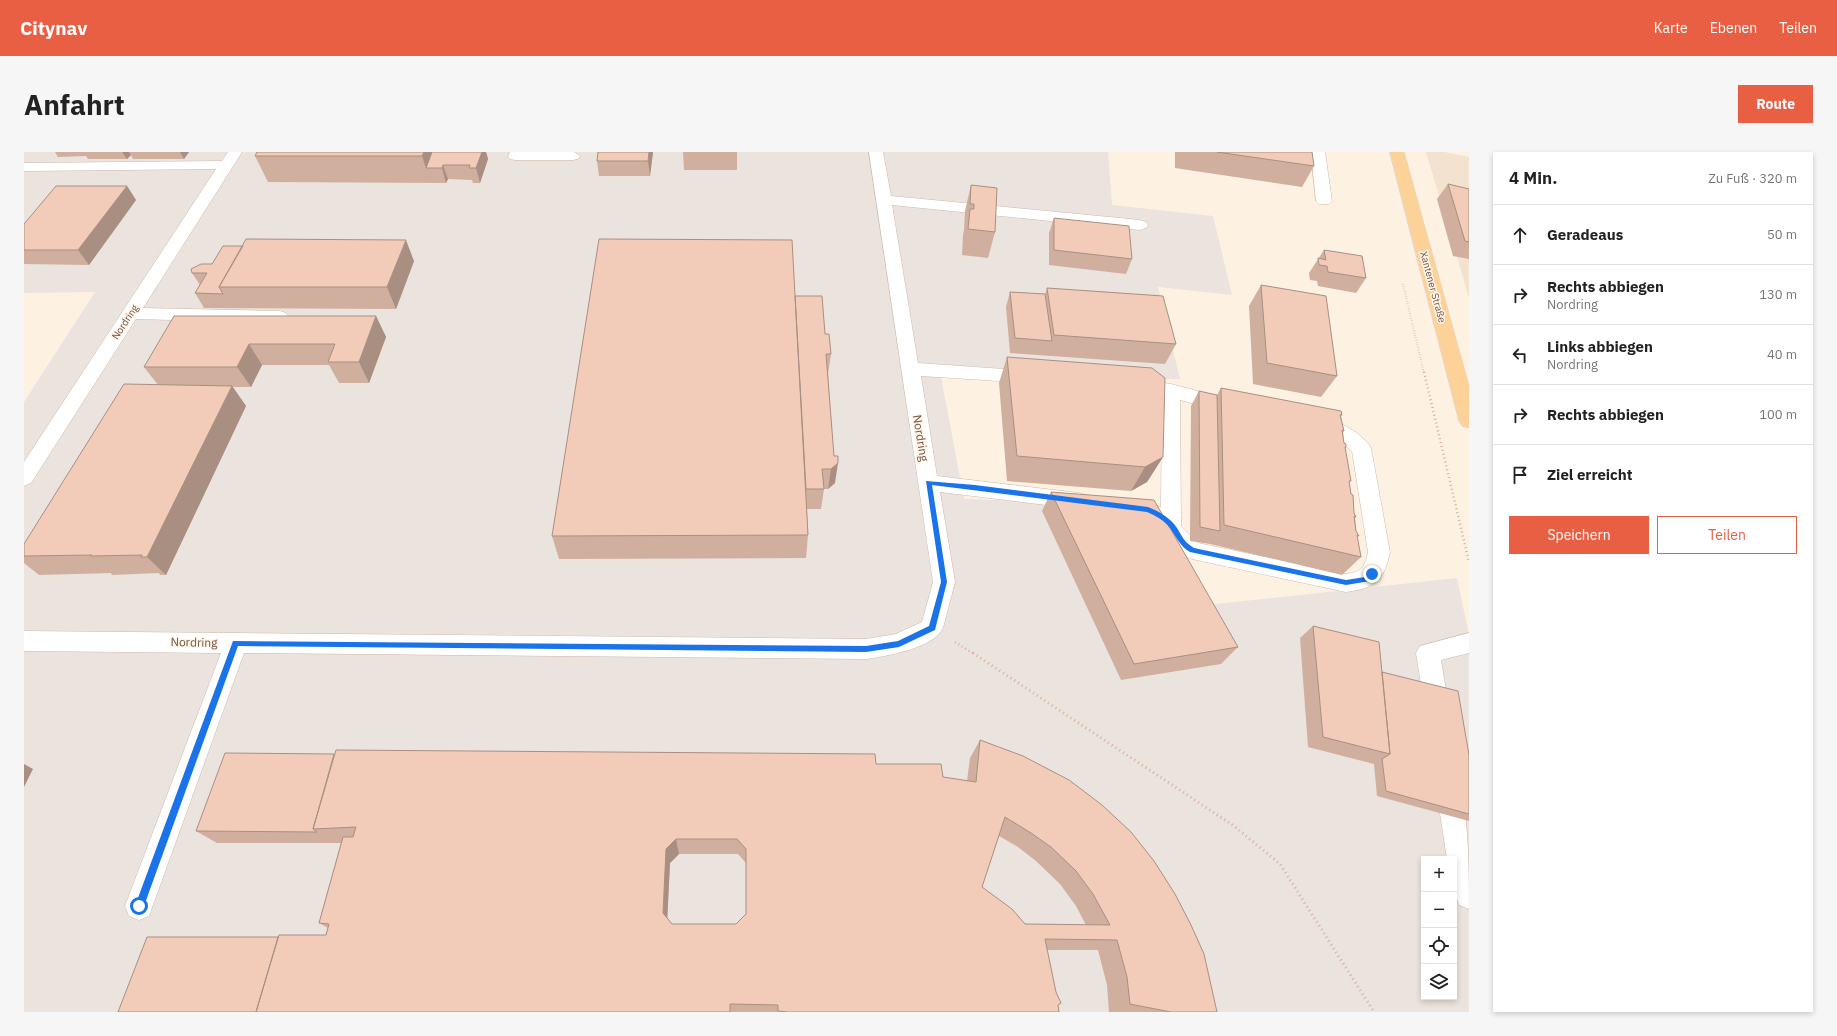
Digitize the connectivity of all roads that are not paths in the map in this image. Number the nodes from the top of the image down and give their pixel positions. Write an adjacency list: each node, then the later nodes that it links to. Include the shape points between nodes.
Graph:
1 (517, 152): 5 (street, via 515,156)
2 (876, 152): 8 (street, Nordring)
3 (1318, 152): 9 (street)
4 (1397, 152): 19 (main road, Xantener Straße)
5 (573, 156)
6 (231, 159): 7 (street, Nordring); 11 (street, Nordring)
7 (24, 167)
8 (883, 200): 10 (street); 13 (street, Nordring)
9 (1324, 201)
10 (1140, 225)
11 (131, 313): 12 (street); 20 (street, Nordring)
12 (298, 317)
13 (911, 369): 14 (street); 21 (street, Nordring)
14 (1050, 379)
15 (1120, 384): 16 (street, via 1143,385)
16 (1171, 391): 17 (street); 24 (street)
17 (1244, 409)
18 (1295, 419): 24 (street, via 1336,428 1351,437 1361,448 1378,552 1377,564 1367,579 1346,583 1192,550 1183,545)
19 (1469, 421)
20 (24, 478)
21 (928, 483): 22 (street); 26 (street, Nordring, via 944,582 932,628 899,644 866,649)
22 (1096, 503)
23 (1118, 506): 24 (street, via 1148,510 1161,516)
24 (1171, 526)
25 (24, 641): 26 (street, Nordring)
26 (236, 643): 31 (street)
27 (1469, 643): 28 (street, via 1428,653)
28 (1441, 736)
29 (1446, 767): 30 (street, via 1457,843)
30 (1469, 895)
31 (139, 906)

